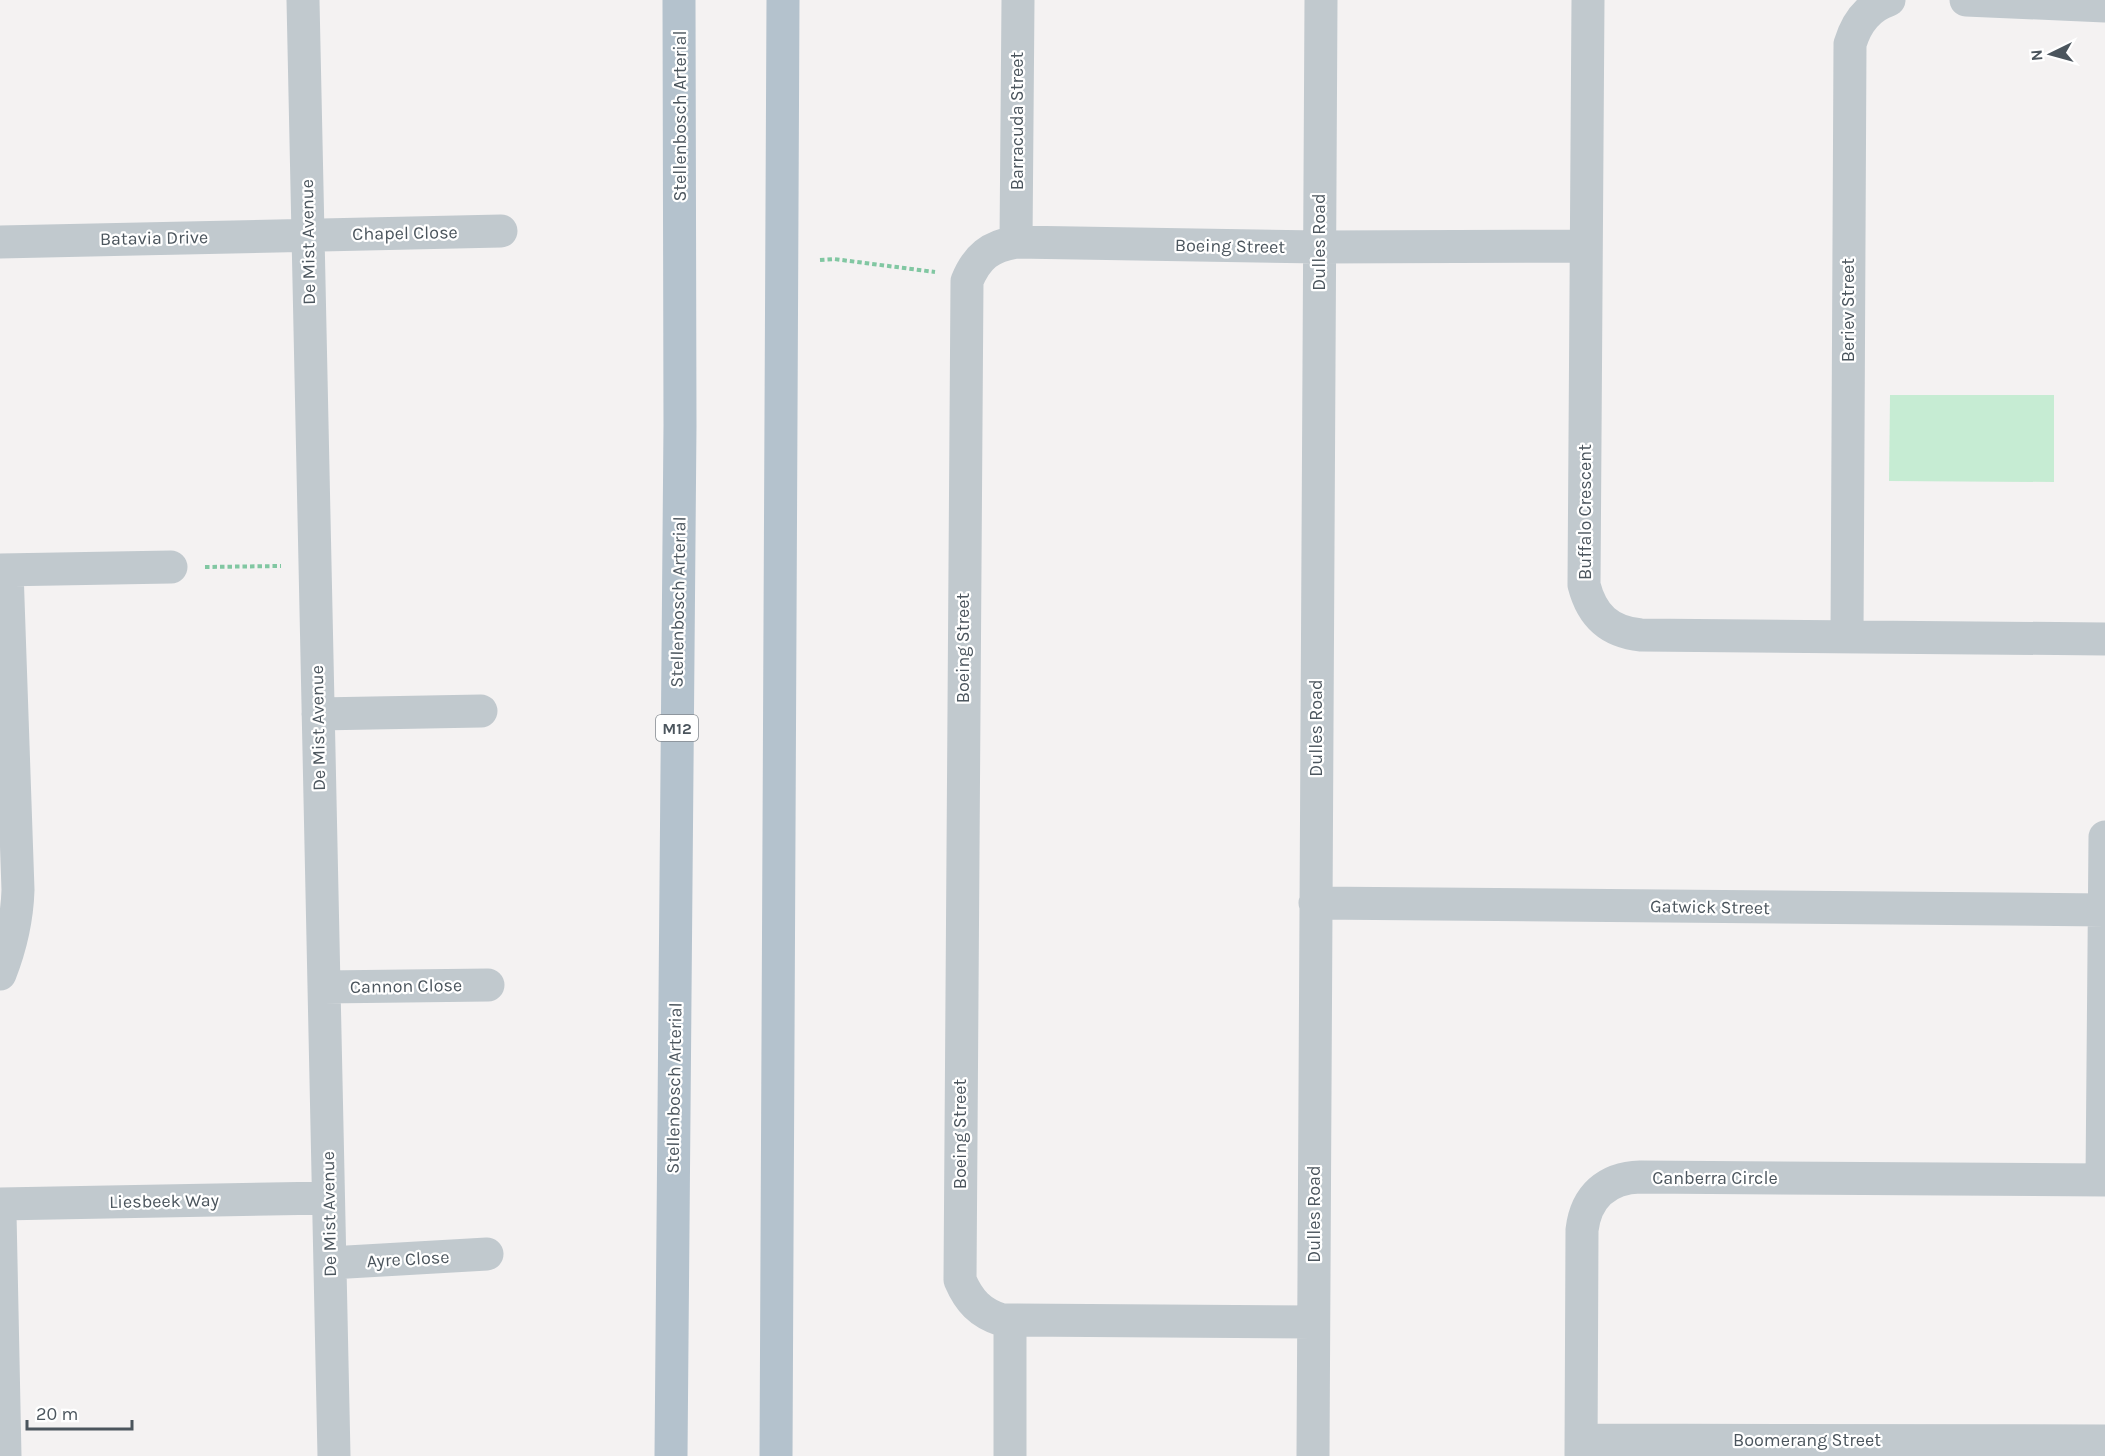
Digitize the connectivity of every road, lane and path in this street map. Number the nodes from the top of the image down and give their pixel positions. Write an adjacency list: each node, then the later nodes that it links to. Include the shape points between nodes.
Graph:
1 (303, 0): 11 (street, De Mist Avenue)
2 (679, 0): 43 (main road, Stellenbosch Arterial / M12, via 680,424)
3 (783, 0): 44 (main road)
4 (1018, 0): 13 (street, Barracuda Street)
5 (1321, 0): 15 (street, Dulles Road)
6 (1588, 0): 14 (street, Buffalo Crescent)
7 (1889, 0): 21 (street, Beriev Street, via 1861,19 1850,45)
8 (1966, 0): 9 (street)
9 (2105, 6)
10 (501, 231): 11 (street, Chapel Close)
11 (308, 235): 12 (street, Batavia Drive); 18 (street, De Mist Avenue)
12 (0, 242)
13 (1016, 242): 15 (street, Boeing Street); 17 (street, Boeing Street, via 990,249 980,257)
14 (1586, 246): 15 (street, Boeing Street); 21 (street, Buffalo Crescent, via 1584,585 1594,613 1604,623 1628,634)
15 (1319, 248): 26 (street, Dulles Road)
16 (820, 260): 17 (path, via 922,268)
17 (967, 281): 37 (street, Boeing Street, via 959,1268 960,1280 971,1301 990,1316)
18 (315, 566): 19 (path); 24 (street, De Mist Avenue)
19 (171, 567): 20 (street)
20 (4, 570): 28 (street, via 18,890 11,947)
21 (1847, 637): 22 (street, Buffalo Crescent)
22 (2105, 639)
23 (481, 711): 24 (street)
24 (318, 714): 30 (street, De Mist Avenue)
25 (2105, 837): 27 (street)
26 (1315, 903): 27 (street, Gatwick Street); 38 (street, Dulles Road)
27 (2105, 910): 31 (street)
28 (0, 974)
29 (488, 985): 30 (street, Cannon Close)
30 (324, 987): 32 (street, De Mist Avenue)
31 (2103, 1180): 40 (street, Canberra Circle, via 1640,1177 1610,1183 1589,1202 1582,1230)
32 (328, 1198): 33 (street, Liesbeek Way); 36 (street, De Mist Avenue)
33 (0, 1204)
34 (0, 1214): 41 (street)
35 (487, 1254): 36 (street, Ayre Close)
36 (330, 1263): 42 (street, De Mist Avenue)
37 (1010, 1320): 38 (street, Boeing Street); 45 (street)
38 (1313, 1322): 46 (street, Dulles Road)
39 (2105, 1441): 40 (street, Boomerang Street)
40 (1581, 1448)
41 (5, 1456)
42 (334, 1456)
43 (671, 1456)
44 (776, 1456)
45 (1010, 1456)
46 (1312, 1456)

